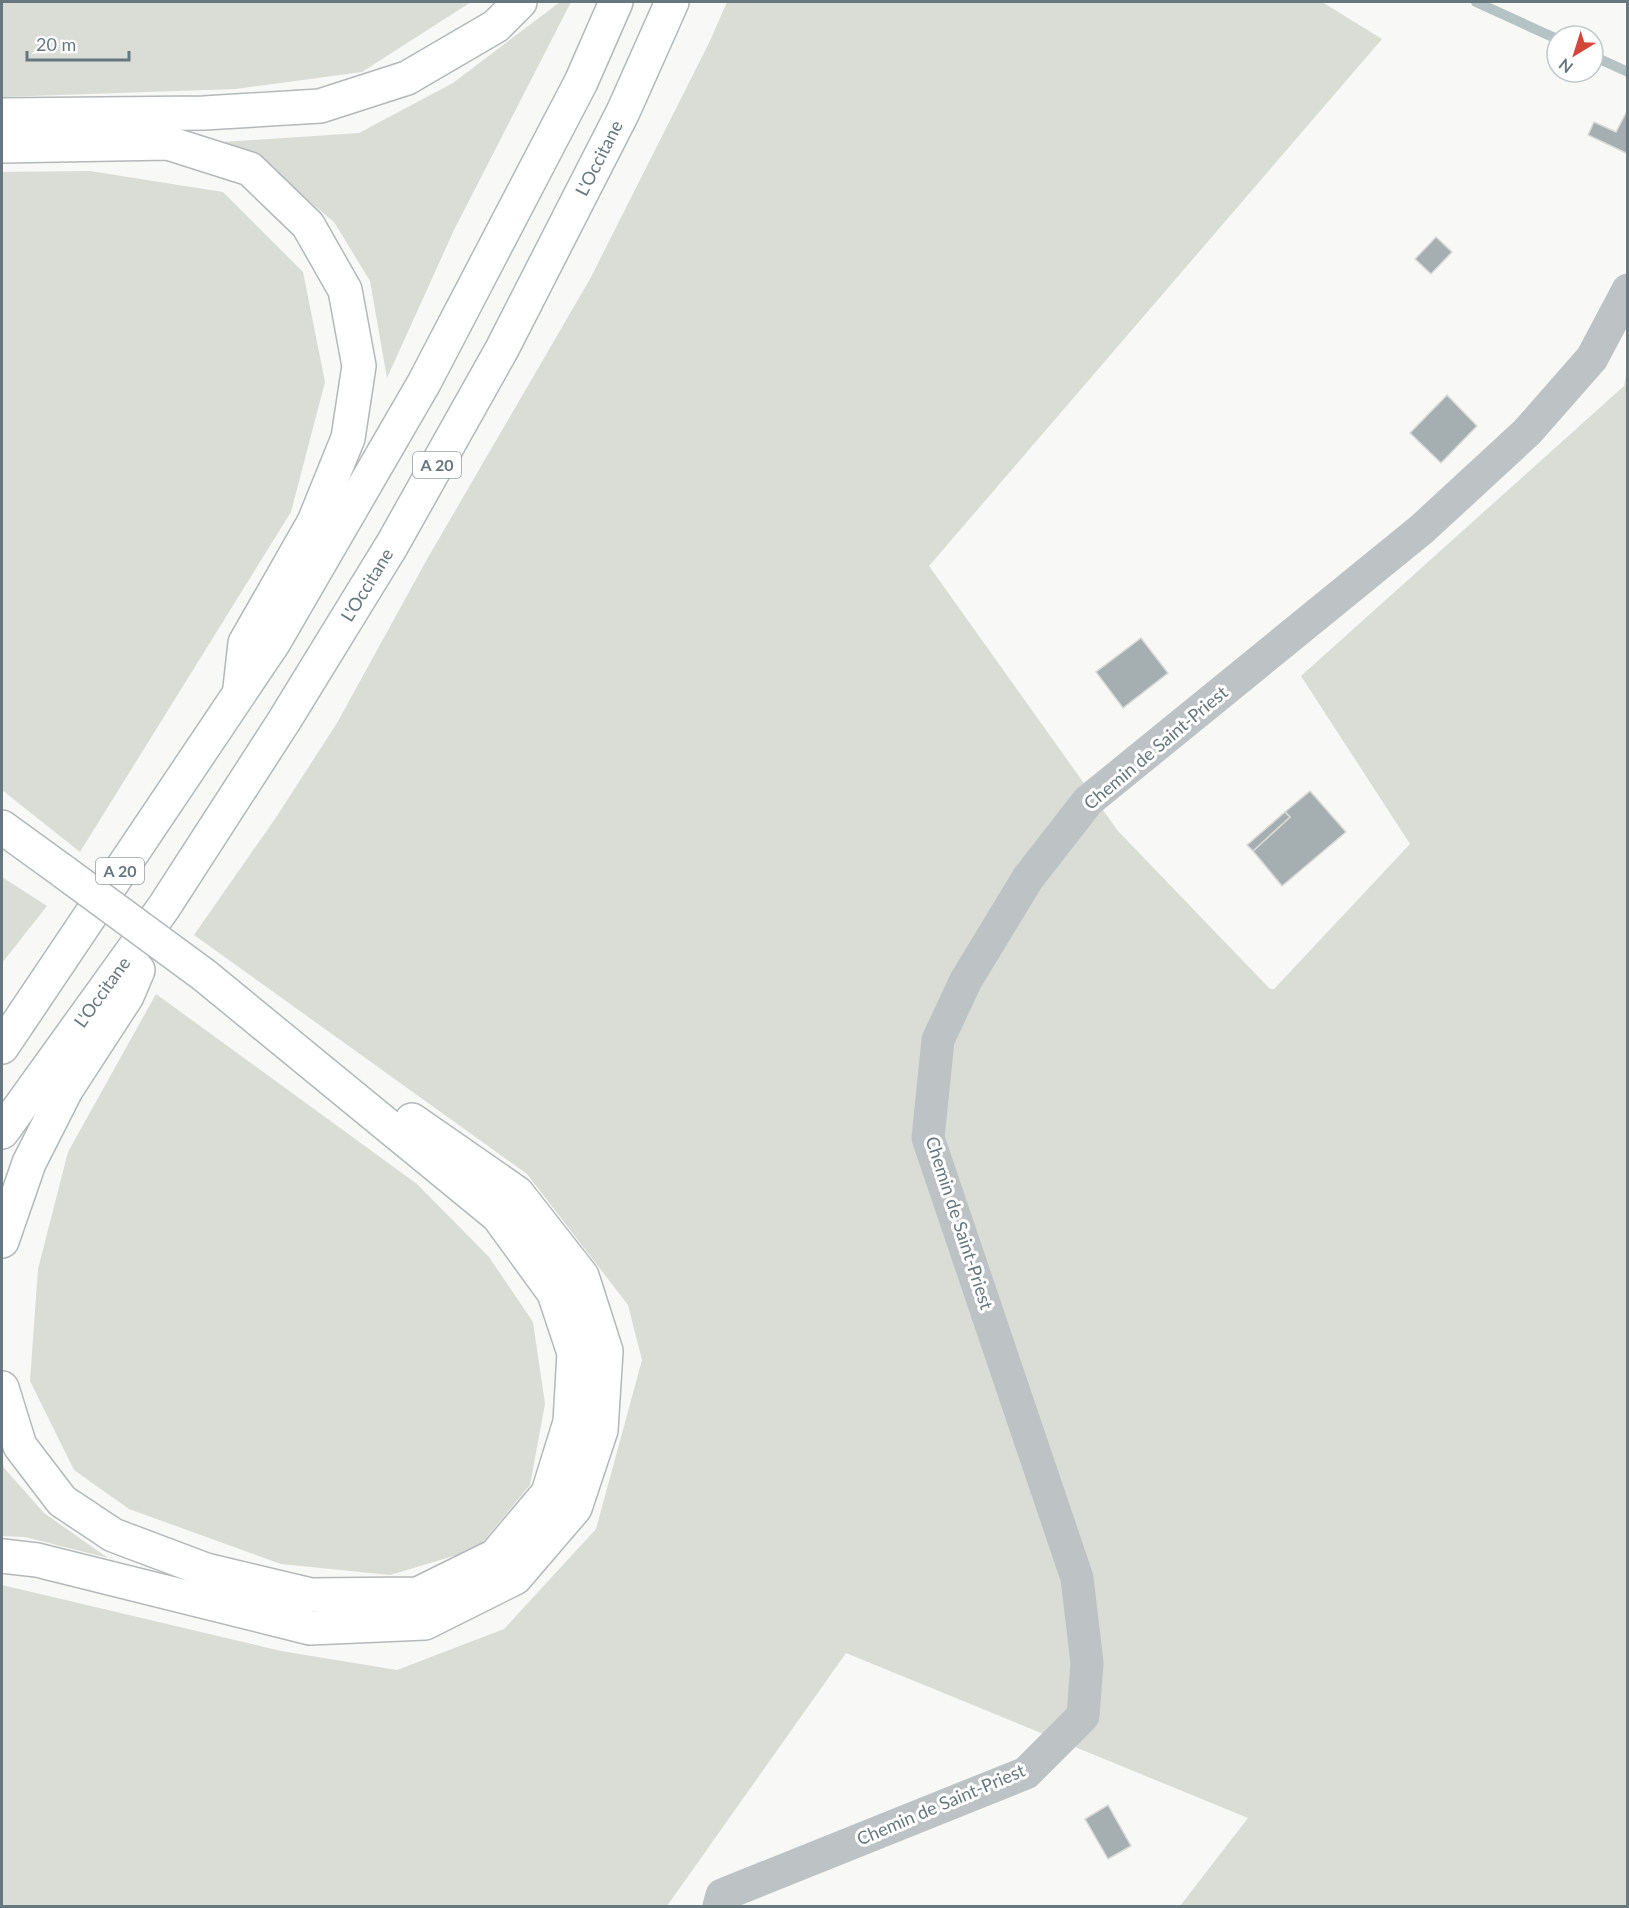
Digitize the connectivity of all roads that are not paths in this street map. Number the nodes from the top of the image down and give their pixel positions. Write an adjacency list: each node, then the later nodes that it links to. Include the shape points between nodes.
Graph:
1 (520, 2): 4 (highway, via 496,26 407,78 320,106 204,113)
2 (616, 2): 7 (highway, A 20, via 581,82 424,383 274,642)
3 (672, 2): 9 (highway, L'Occitane / A 20, via 623,112 484,380 386,554 285,721)
4 (2, 115)
5 (2, 146): 7 (highway, via 168,143 250,169 308,225 345,290 359,366 348,438 314,522 245,644)
6 (1628, 290): 16 (street, Chemin de Saint-Priest, via 1592,358 1527,432 1422,529 1088,801 1028,878 966,980 938,1040 928,1137 1077,1578 1087,1663 1083,1716 1026,1773 722,1894)
7 (239, 695): 11 (highway, A 20)
8 (2, 827): 10 (highway, bridge)
9 (164, 907): 12 (highway, L'Occitane / A 20); 13 (highway, via 127,996 66,1090 29,1163)
10 (204, 975): 14 (highway, via 498,1216 554,1293 574,1353 570,1422 548,1493 495,1556 418,1594 311,1595 206,1570 113,1535 62,1501 20,1446); 15 (highway, via 517,1193 582,1276 606,1351 601,1430 575,1508 515,1578 425,1623 310,1628 37,1560)
11 (2, 1047)
12 (2, 1132)
13 (2, 1240)
14 (2, 1388)
15 (2, 1556)
16 (719, 1906)

